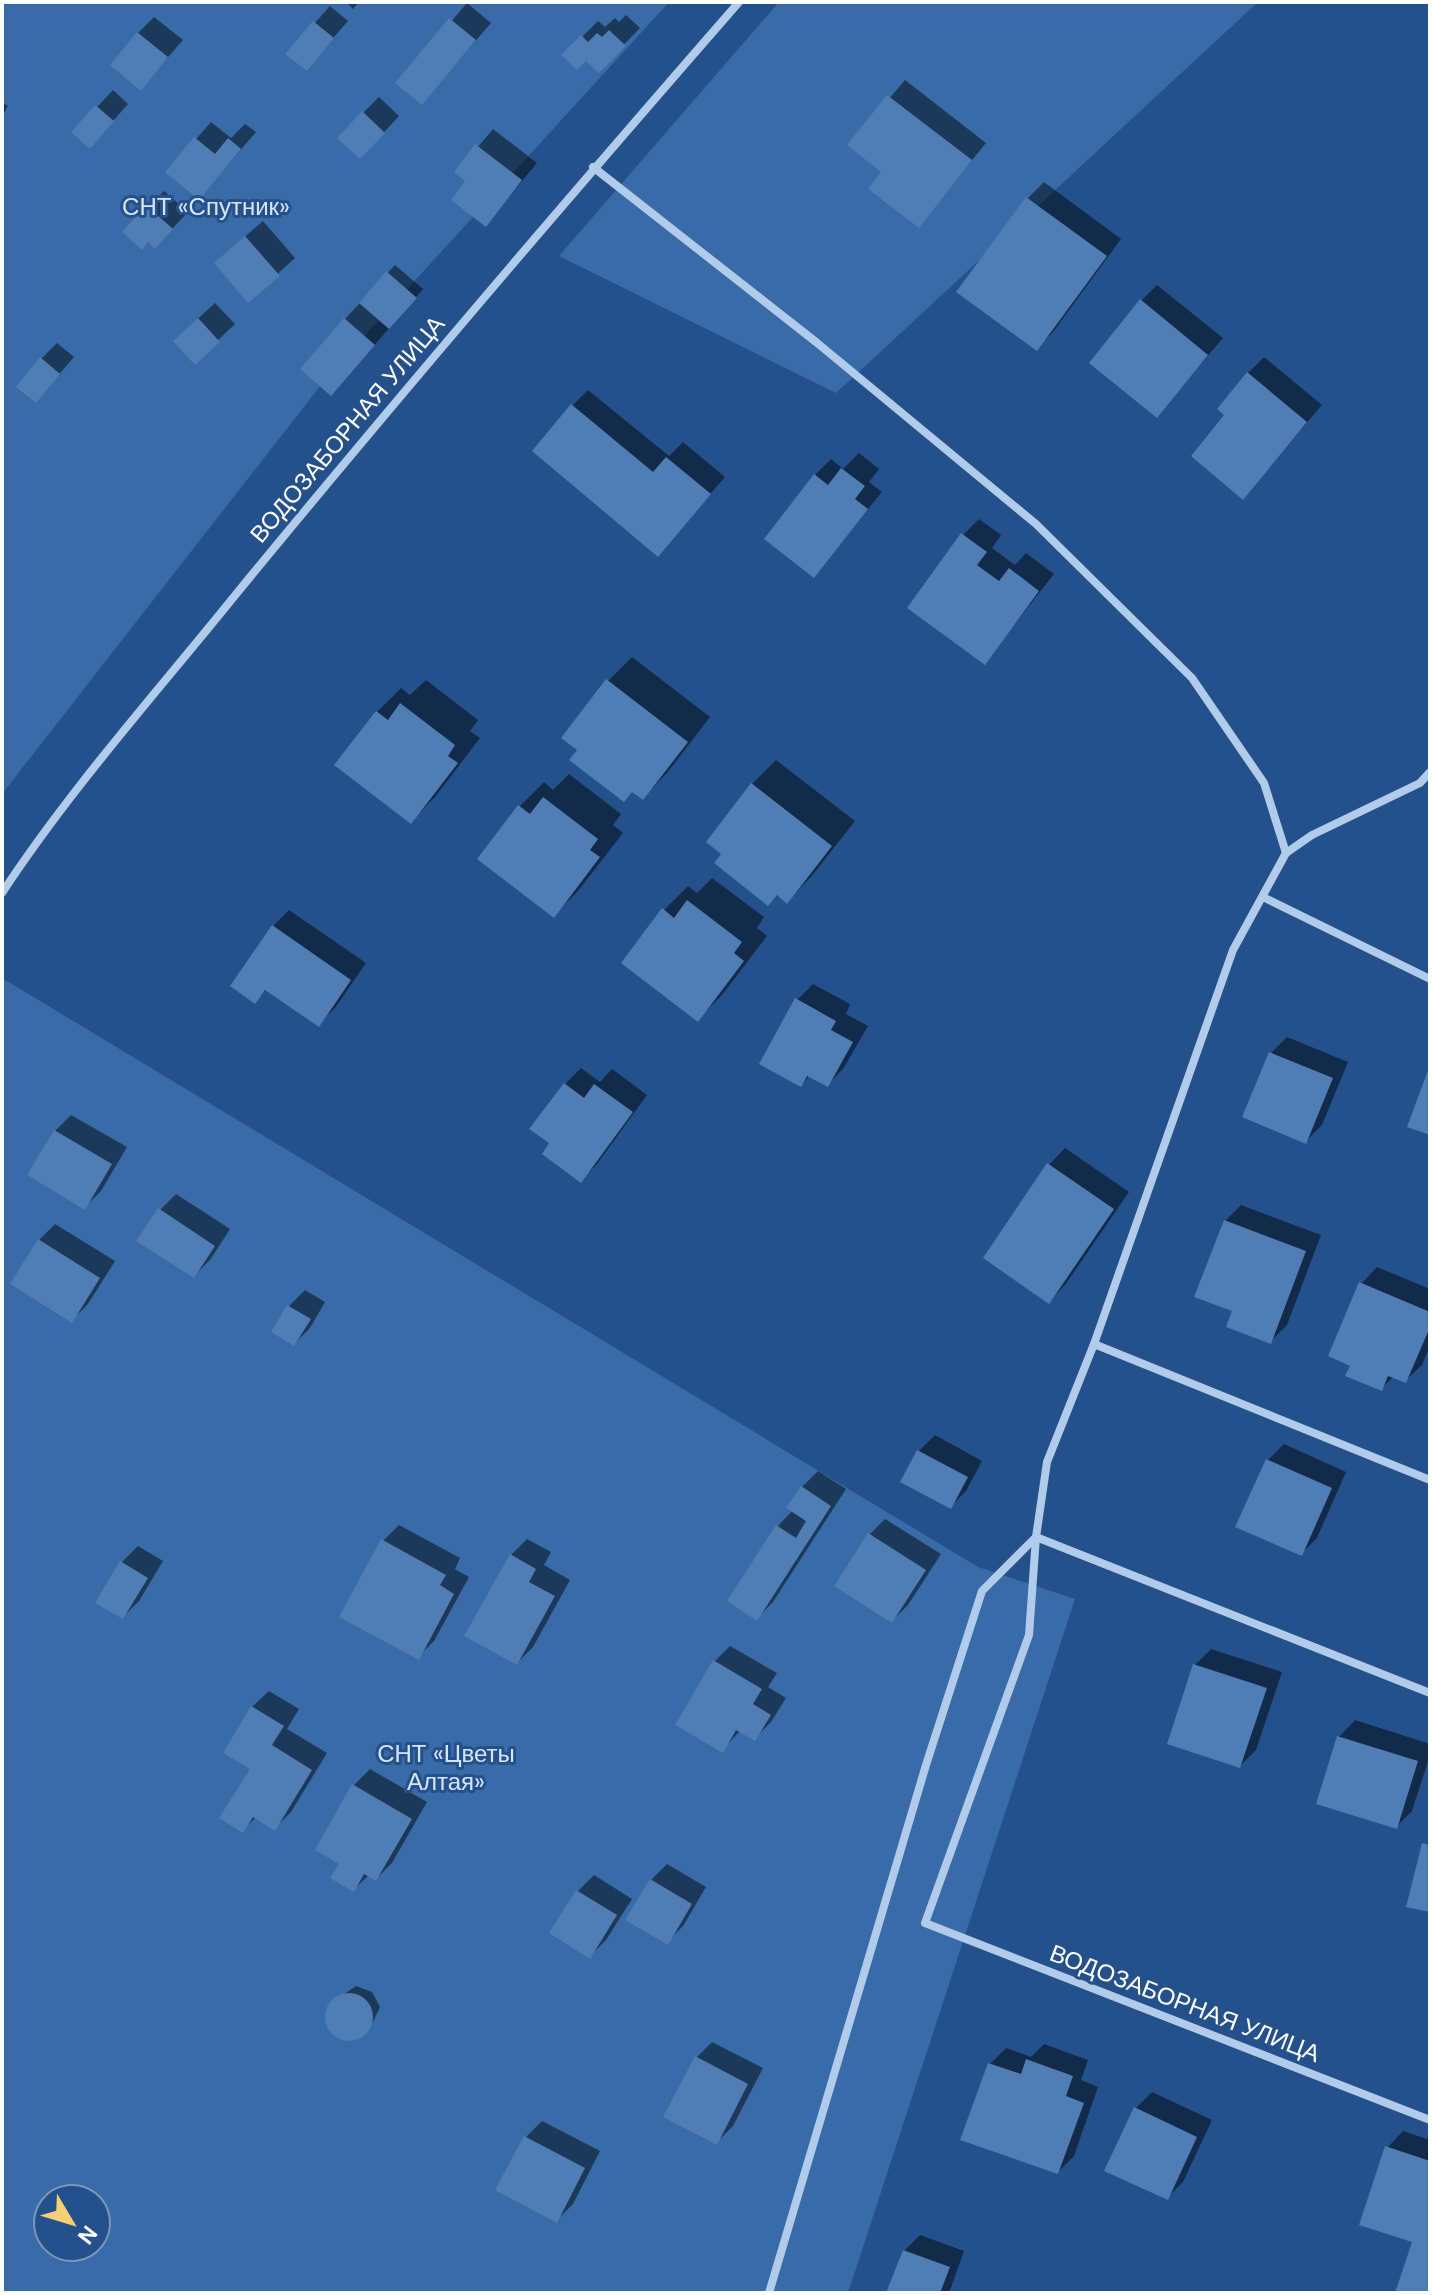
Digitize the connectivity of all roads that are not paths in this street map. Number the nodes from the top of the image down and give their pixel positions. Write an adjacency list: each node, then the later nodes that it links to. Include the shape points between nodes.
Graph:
1 (739, 2): 2 (street, ВОДОЗАБОРНАЯ УЛИЦА)
2 (593, 167): 4 (street, via 1036,524 1192,678 1264,783); 5 (street, ВОДОЗАБОРНАЯ УЛИЦА, via 335,473 134,720)
3 (1430, 772): 4 (street, via 1420,783)
4 (1286, 853): 6 (street)
5 (2, 893)
6 (1265, 898): 7 (street); 8 (street, via 1233,950)
7 (1430, 979)
8 (1094, 1344): 9 (street); 10 (street, via 1047,1462)
9 (1430, 1480)
10 (1036, 1537): 11 (street); 12 (street, ВОДОЗАБОРНАЯ УЛИЦА, via 1029,1635 925,1923); 13 (street, via 982,1591)
11 (1430, 1693)
12 (1430, 2120)
13 (769, 2293)

